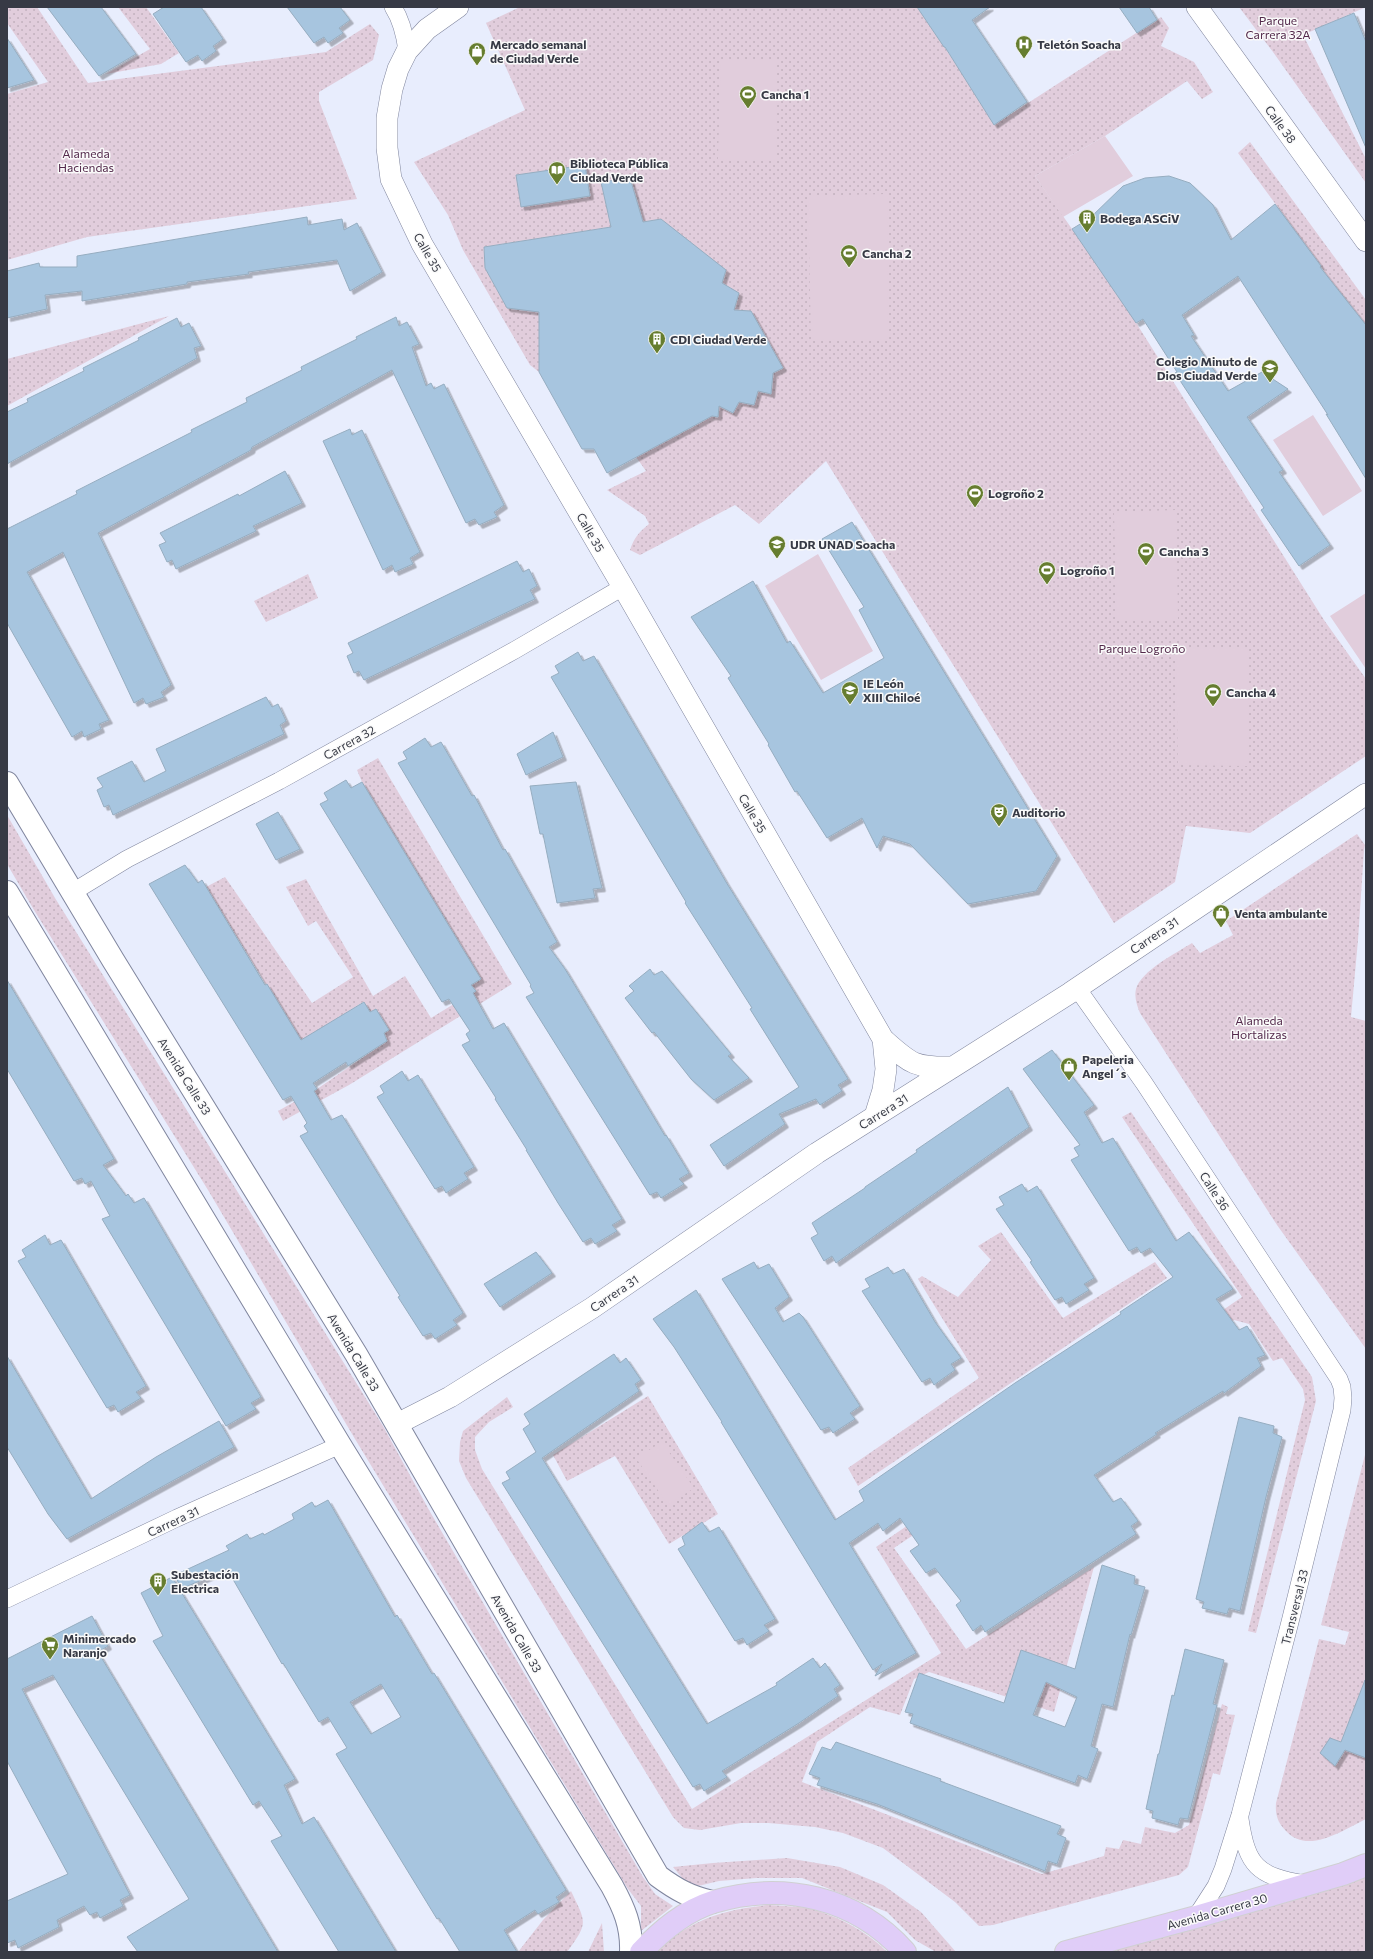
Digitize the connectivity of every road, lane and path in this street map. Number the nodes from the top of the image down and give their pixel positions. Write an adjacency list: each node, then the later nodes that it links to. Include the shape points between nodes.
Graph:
1 (393, 7): 4 (street, via 405,33)
2 (458, 7): 4 (street, Calle 35, via 427,29)
3 (1197, 7): 5 (street, Calle 38)
4 (408, 51): 6 (street, Calle 35, via 398,68 387,118 391,179 422,244)
5 (1366, 241)
6 (623, 587): 9 (street, Carrera 32, via 279,781 127,859); 12 (street, Calle 35)
7 (7, 783): 9 (main road, Avenida Calle 33)
8 (1366, 794): 11 (street, Carrera 31)
9 (73, 892): 16 (main road, Avenida Calle 33)
10 (8, 898): 17 (main road)
11 (1077, 988): 13 (street, Carrera 31); 15 (street, Calle 36, via 1144,1083 1339,1379)
12 (883, 1039): 13 (street, Calle 35, via 906,1060 927,1067); 14 (street, Calle 35, via 886,1069)
13 (953, 1067): 14 (street, Carrera 31)
14 (876, 1116): 16 (street, Carrera 31, via 817,1153 592,1308 450,1397)
15 (1343, 1398): 19 (street, Transversal 33, via 1290,1622)
16 (397, 1424): 22 (main road, Avenida Calle 33, via 658,1876 691,1897)
17 (340, 1445): 18 (street, Carrera 31, via 177,1518); 24 (main road, via 623,1905 630,1924)
18 (7, 1600)
19 (1240, 1815): 21 (street, Transversal 33, via 1244,1843 1253,1863 1272,1876); 23 (street, Transversal 33, via 1216,1886)
20 (1366, 1865): 21 (main road, Avenida Carrera 30)
21 (1309, 1885): 23 (main road, Avenida Carrera 30)
22 (712, 1902): 25 (main road, via 690,1912 661,1931); 26 (main road, via 767,1892 812,1896 854,1911 891,1936)
23 (1196, 1917): 27 (main road, Avenida Carrera 30)
24 (631, 1952)
25 (641, 1952)
26 (905, 1952)
27 (1066, 1952)

